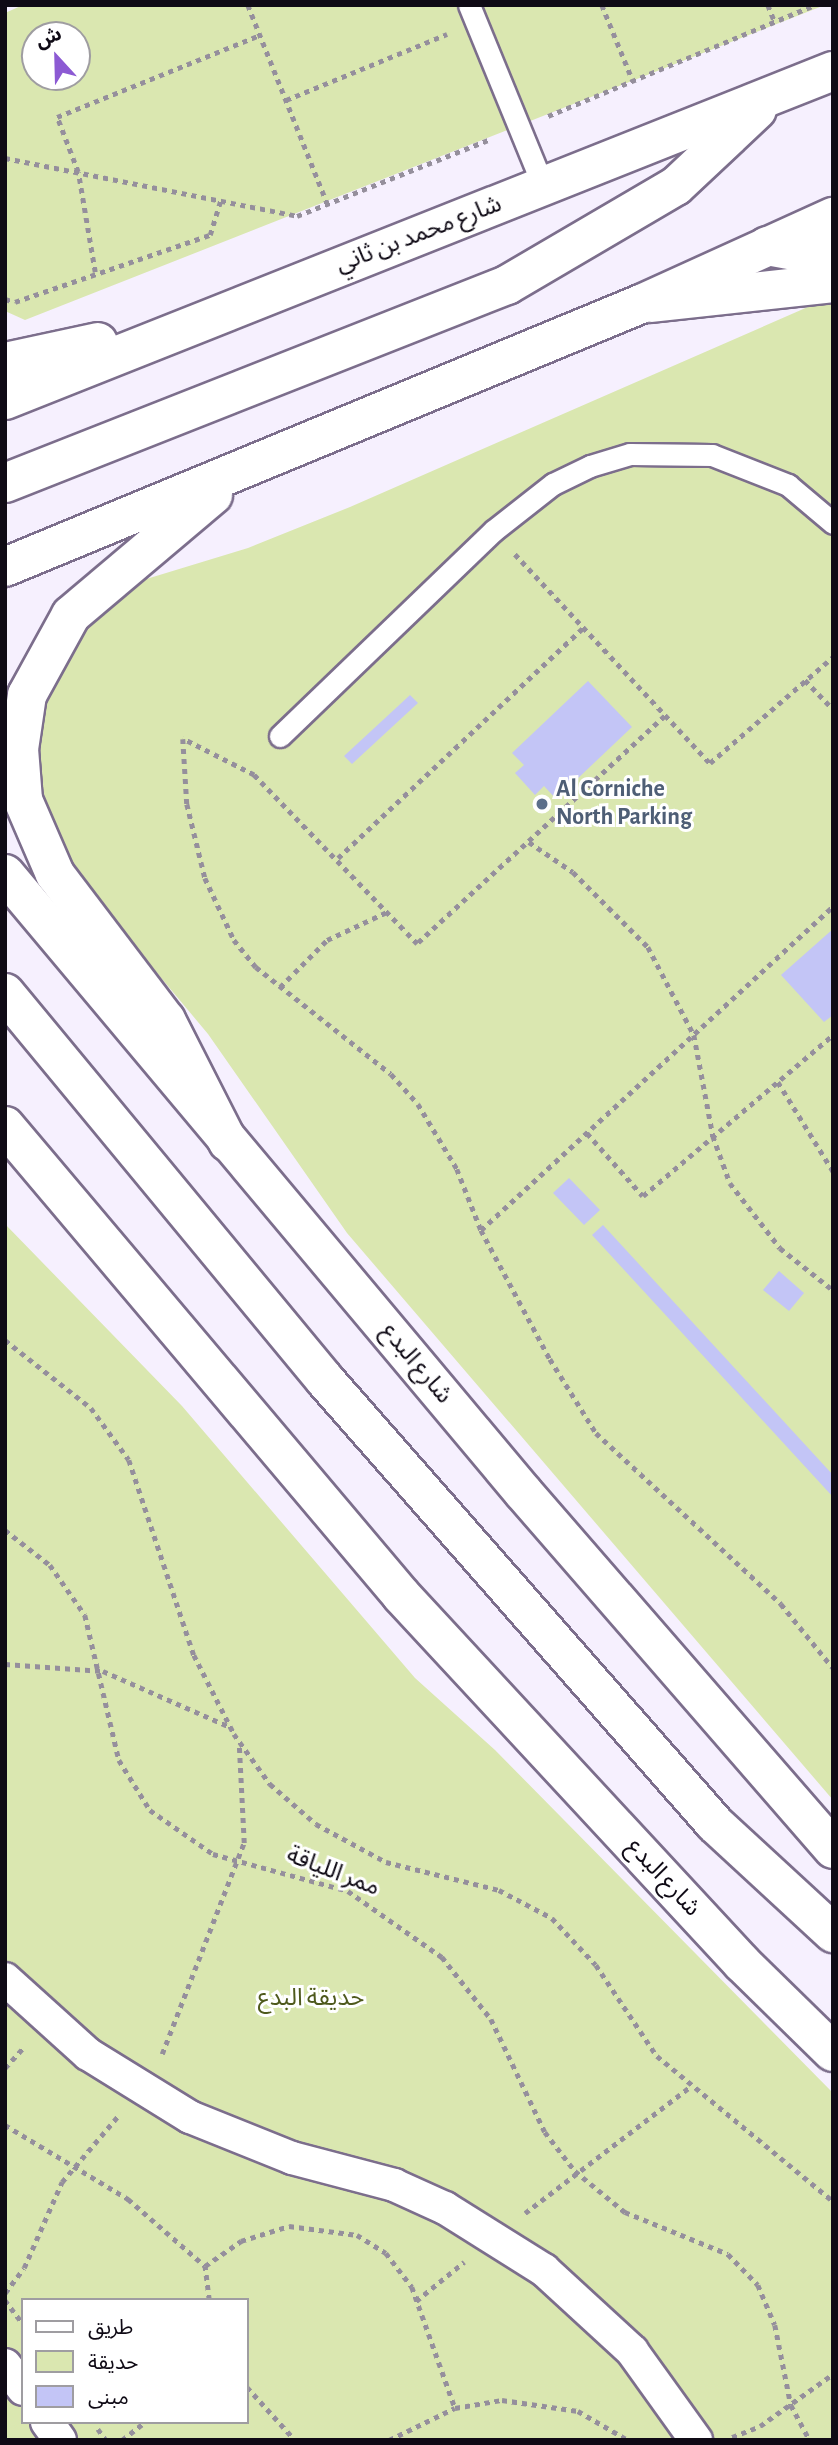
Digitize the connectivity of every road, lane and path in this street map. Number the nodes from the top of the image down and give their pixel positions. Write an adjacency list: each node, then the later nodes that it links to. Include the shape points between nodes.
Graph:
1 (248, 5): 7 (path)
2 (602, 5): 9 (path)
3 (768, 5): 6 (path)
4 (815, 5): 6 (path)
5 (475, 11): 11 (path); 12 (lane)
6 (775, 22): 9 (path)
7 (260, 35): 11 (path); 14 (path, via 57,117)
8 (833, 71): 10 (main road, شارع محمد بن ثاني)
9 (633, 81): 12 (path)
10 (768, 98): 15 (main road, شارع محمد بن ثاني); 29 (main road, via 676,187 507,285)
11 (286, 100): 17 (path)
12 (519, 128): 15 (lane); 17 (path)
13 (5, 158): 14 (path)
14 (78, 172): 16 (path); 21 (path)
15 (544, 188): 25 (main road, شارع محمد بن ثاني)
16 (221, 200): 17 (path, via 297,216); 21 (path, via 210,235)
17 (327, 204)
18 (833, 217): 19 (main road)
19 (767, 246): 20 (main road); 24 (main road)
20 (833, 258)
21 (95, 272): 23 (path, via 15,302)
22 (833, 283): 24 (main road)
23 (5, 299)
24 (641, 304): 28 (main road)
25 (172, 328): 26 (main road); 27 (main road, شارع محمد بن ثاني)
26 (5, 362)
27 (5, 400)
28 (246, 468): 32 (main road); 52 (main road, via 71,615 45,653 27,695 19,750 23,800 55,874 166,1020)
29 (5, 483)
30 (833, 523): 31 (lane, via 788,485 752,467 671,451 590,466 553,484)
31 (493, 531): 33 (path); 38 (lane)
32 (5, 567)
33 (583, 628): 37 (path); 40 (path)
34 (833, 657): 35 (path)
35 (805, 680): 36 (path); 37 (path, via 710,763)
36 (833, 709)
37 (665, 716): 39 (path)
38 (280, 736)
39 (529, 842): 43 (path, via 417,944); 46 (path, via 573,872 648,947)
40 (338, 858): 43 (path); 44 (path, via 254,775 183,739 194,839 217,910 234,940)
41 (5, 874): 52 (main road, شارع البدع)
42 (833, 906): 46 (path)
43 (387, 912): 44 (path, via 327,940)
44 (280, 988): 54 (path, via 391,1074 418,1104 457,1169)
45 (5, 993): 65 (main road, via 325,1380 715,1824)
46 (694, 1035): 50 (path); 51 (path)
47 (833, 1035): 48 (path)
48 (778, 1082): 51 (path); 53 (path)
49 (5, 1126): 67 (main road, شارع البدع, via 401,1595 741,1963)
50 (587, 1133): 51 (path, via 643,1196); 54 (path)
51 (713, 1136): 55 (path, via 730,1183 753,1217)
52 (228, 1142): 63 (main road, شارع البدع)
53 (833, 1171)
54 (481, 1230): 59 (path, via 596,1433 780,1604)
55 (833, 1290)
56 (5, 1340): 61 (path, via 91,1408 129,1460 179,1616)
57 (5, 1530): 60 (path, ممر اللياقة, via 69,1589)
58 (5, 1664): 60 (path)
59 (833, 1668)
60 (103, 1671): 61 (path); 64 (path, ممر اللياقة, via 111,1733 133,1786 180,1835)
61 (231, 1728): 62 (path)
62 (239, 1742): 64 (path, via 246,1824); 68 (path, via 292,1805 347,1844 396,1866 499,1890 552,1918 596,1965 649,2046)
63 (833, 1849)
64 (238, 1862): 69 (path, via 160,2057); 72 (path, ممر اللياقة, via 348,1891 442,1957 492,2019 545,2132)
65 (833, 1933)
66 (5, 1979): 69 (street, via 88,2054)
67 (833, 2052)
68 (691, 2086): 72 (path); 73 (path, via 803,2170)
69 (141, 2090): 71 (path); 74 (street, via 240,2140 394,2186)
70 (5, 2124): 71 (path)
71 (75, 2166): 75 (path, via 128,2199); 76 (path)
72 (575, 2171): 74 (path); 85 (path, ممر اللياقة, via 625,2212 709,2244 745,2268 769,2304)
73 (833, 2201)
74 (495, 2237): 79 (path); 94 (street, via 590,2308 632,2351)
75 (205, 2266): 77 (path); 79 (path, via 220,2252 265,2231 340,2229 386,2253)
76 (5, 2293)
77 (209, 2298)
78 (5, 2300): 80 (path)
79 (416, 2301): 86 (path)
80 (21, 2322)
81 (5, 2365): 83 (street)
82 (833, 2374): 85 (path)
83 (21, 2386)
84 (248, 2388): 91 (path)
85 (791, 2405): 95 (path); 96 (path, ممر اللياقة)
86 (455, 2408): 92 (path); 93 (path, via 502,2400 550,2403)
87 (48, 2424): 89 (street)
88 (142, 2424): 90 (path)
89 (60, 2440)
90 (122, 2440)
91 (295, 2440)
92 (389, 2440)
93 (628, 2440)
94 (696, 2440)
95 (724, 2440)
96 (810, 2440)

